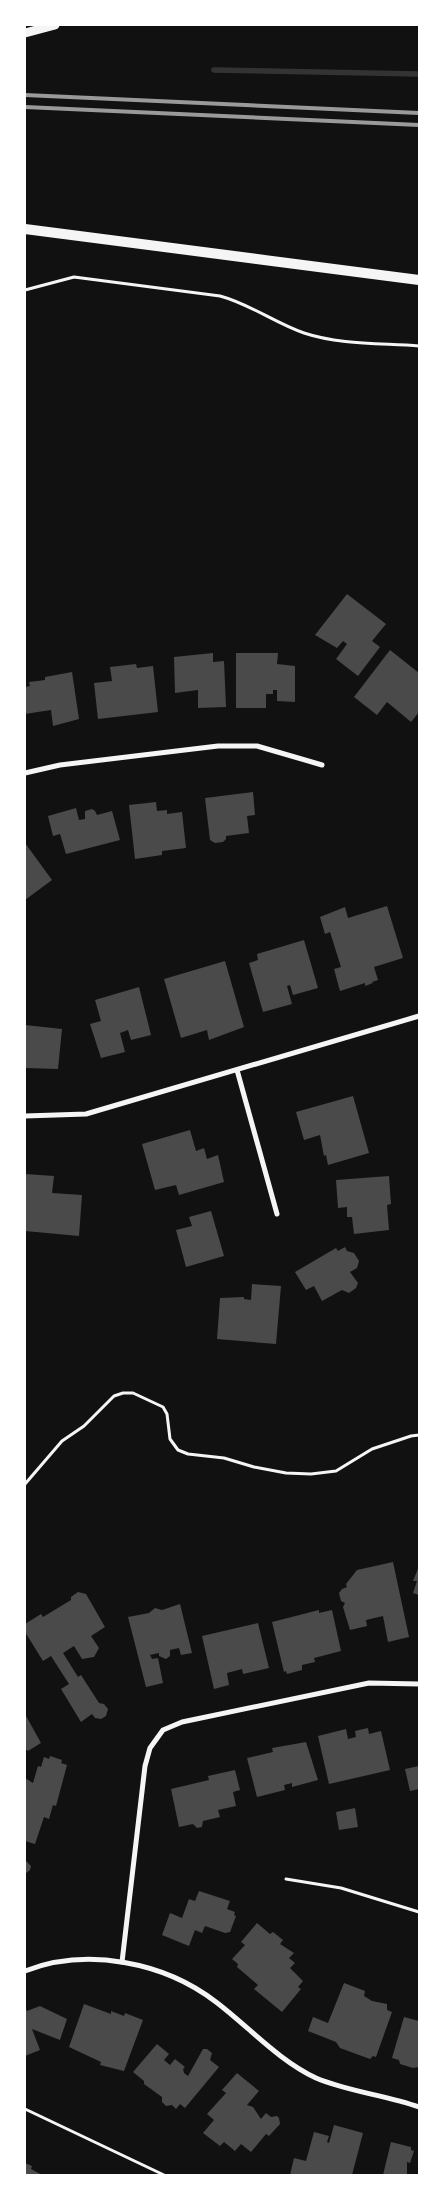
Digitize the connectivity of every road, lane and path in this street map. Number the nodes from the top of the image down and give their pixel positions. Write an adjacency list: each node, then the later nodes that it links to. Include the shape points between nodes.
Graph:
1 (55, 25): 2 (street)
2 (25, 33)
3 (25, 228): 4 (main road)
4 (419, 280)
5 (25, 290): 6 (path, via 74,277 220,296 240,302 304,333)
6 (419, 346)
7 (322, 764): 8 (street, via 258,746 218,746)
8 (25, 773)
9 (419, 1016): 10 (street)
10 (236, 1070): 11 (street, via 86,1114); 12 (street)
11 (25, 1116)
12 (277, 1214)
13 (419, 1435): 14 (path, via 372,1449 336,1471 286,1473 178,1450 170,1439 163,1407 133,1393 123,1393 114,1396 84,1426 62,1441)
14 (25, 1484)
15 (419, 1684): 18 (street, via 369,1682 182,1722 163,1730 150,1748 145,1766)
16 (286, 1879): 17 (path, via 341,1888)
17 (419, 1912)
18 (122, 1962): 19 (street, via 81,1960 38,1966); 20 (street, via 155,1969 188,1983 216,2001 288,2062 316,2078)
19 (25, 1972)
20 (419, 2107)
21 (25, 2109): 22 (path)
22 (164, 2175)

